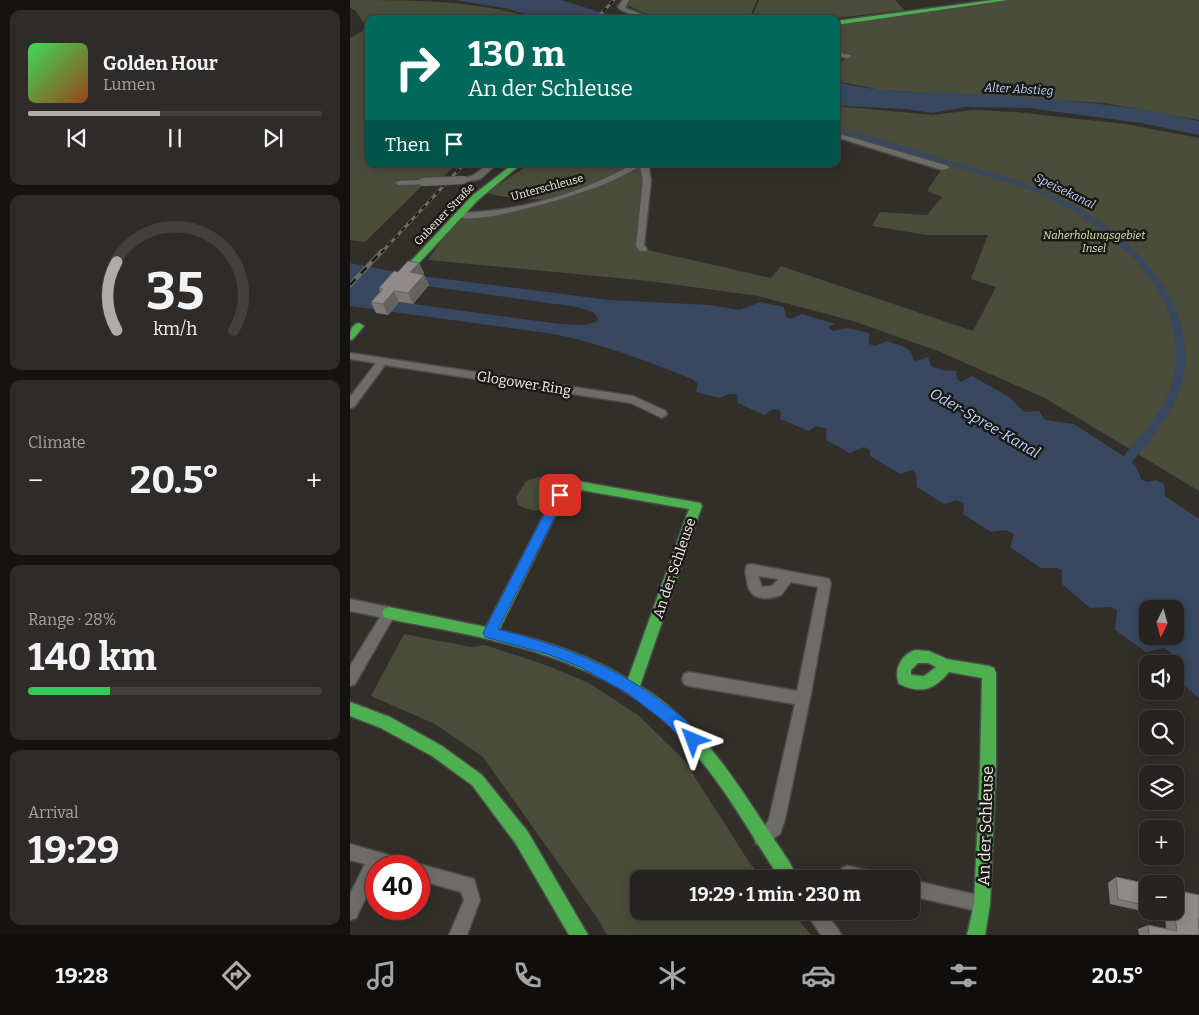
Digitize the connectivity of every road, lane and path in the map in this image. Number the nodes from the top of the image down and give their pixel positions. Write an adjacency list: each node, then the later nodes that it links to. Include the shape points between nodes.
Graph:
1 (626, 0): 4 (street, via 621,7)
2 (1005, 0): 3 (street)
3 (981, 2): 5 (street)
4 (640, 15)
5 (840, 22)
6 (840, 55): 7 (street)
7 (848, 56)
8 (840, 136): 13 (street)
9 (489, 167): 14 (street, bridge, via 477,177 463,180)
10 (513, 167): 15 (street, Gubener Straße)
11 (634, 167): 15 (street, Unterschleuse, via 622,175 562,196 485,214)
12 (645, 167): 16 (street, via 647,180 640,246)
13 (945, 168)
14 (399, 183)
15 (457, 215): 17 (street, Gubener Straße)
16 (643, 249)
17 (414, 263)
18 (359, 326): 19 (street)
19 (350, 337)
20 (350, 356): 21 (street, Glogower Ring)
21 (383, 362): 22 (street); 23 (street, Glogower Ring, via 633,400)
22 (350, 404)
23 (662, 414)
24 (789, 575): 32 (street, via 825,583)
25 (350, 605): 26 (street)
26 (389, 613): 27 (street); 30 (street)
27 (490, 633): 31 (street, via 547,648 585,663); 31 (street, An der Schleuse, via 566,483 696,506)
28 (946, 665): 41 (street, An der Schleuse, via 989,673)
29 (689, 679): 32 (street)
30 (350, 680)
31 (632, 688): 34 (street, via 670,717 704,752)
32 (803, 700): 34 (street, via 777,819 774,828)
33 (350, 709): 45 (street, via 385,722 420,741 477,780 522,838)
34 (762, 838): 37 (street)
35 (350, 852): 36 (street)
36 (365, 857)
37 (784, 870)
38 (430, 875): 44 (street, via 468,885 472,900)
39 (365, 882): 42 (street)
40 (920, 890): 41 (street, An der Schleuse)
41 (982, 904): 47 (street, An der Schleuse)
42 (350, 912)
43 (820, 920): 46 (street)
44 (458, 935)
45 (579, 935)
46 (832, 935)
47 (976, 935)

